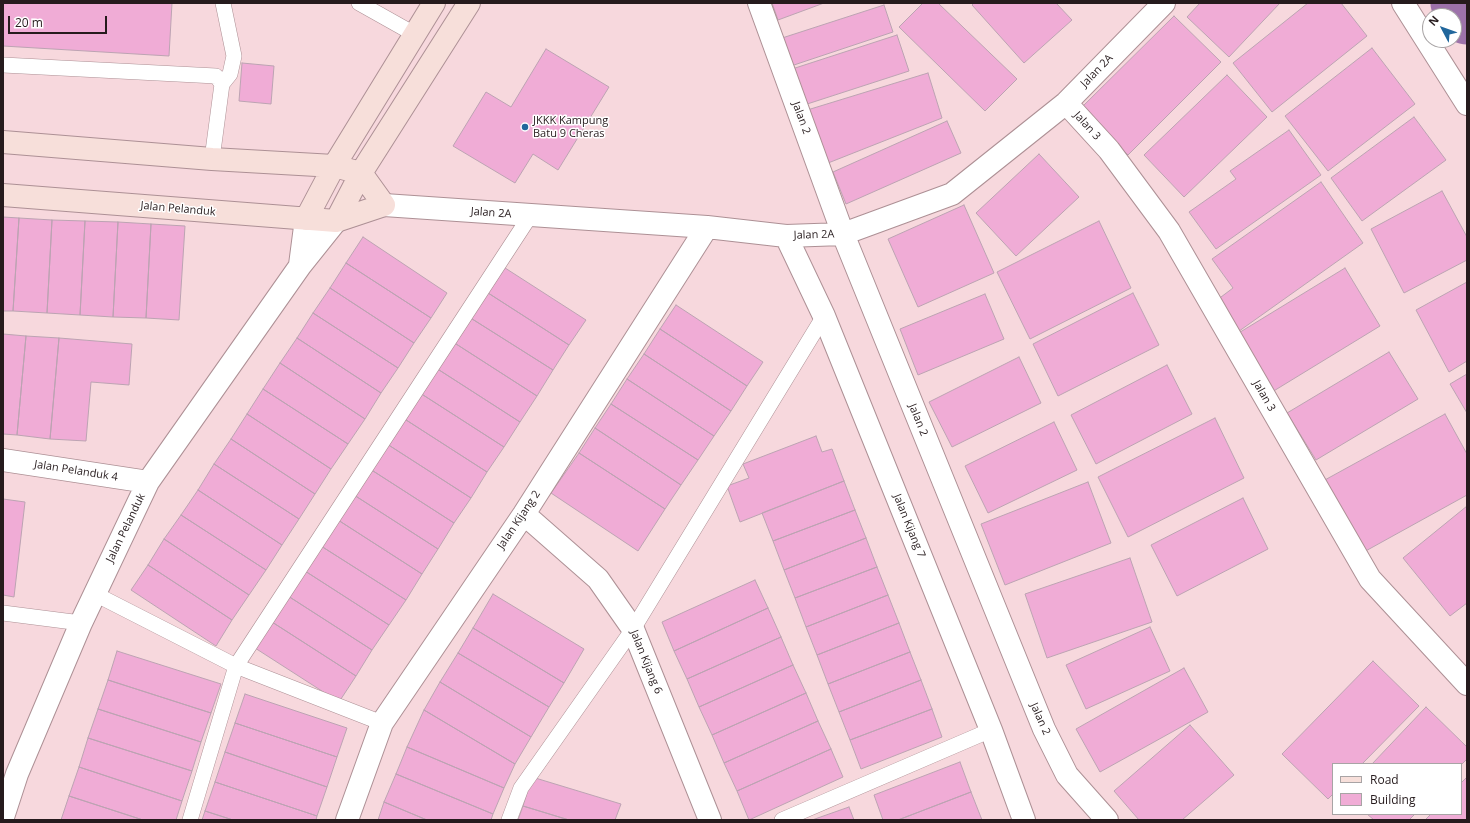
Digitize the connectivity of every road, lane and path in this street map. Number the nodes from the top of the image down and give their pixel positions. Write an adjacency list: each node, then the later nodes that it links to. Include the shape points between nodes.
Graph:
1 (223, 3): 10 (lane, via 234,56 230,74)
2 (359, 3): 8 (lane)
3 (434, 3): 8 (street)
4 (469, 3): 16 (street)
5 (759, 3): 23 (street, Jalan 2)
6 (1164, 3): 11 (street, Jalan 2A)
7 (1403, 3): 12 (street)
8 (416, 35): 15 (street)
9 (3, 65): 10 (lane, via 216,76)
10 (222, 84): 14 (lane)
11 (1066, 103): 23 (street, Jalan 2A, via 952,194); 35 (street, Jalan 3, via 1109,150 1169,231 1370,579)
12 (1467, 104)
13 (3, 142): 14 (street)
14 (212, 158): 15 (street)
15 (334, 166): 16 (street); 20 (street)
16 (361, 173): 18 (street); 21 (street)
17 (3, 195): 20 (street, Jalan Pelanduk)
18 (384, 206): 19 (street, Jalan 2A); 21 (street)
19 (530, 216): 22 (street, Jalan 2A); 34 (lane)
20 (306, 219): 21 (street); 25 (street, Jalan Pelanduk)
21 (336, 221): 25 (street, Jalan Pelanduk)
22 (707, 227): 24 (street, Jalan 2A); 29 (street, Jalan Kijang 2)
23 (843, 234): 24 (street, Jalan 2A); 46 (street, Jalan 2, via 1044,729 1067,775)
24 (786, 236): 26 (street, Jalan Kijang 7)
25 (300, 266): 28 (street, Jalan Pelanduk)
26 (824, 316): 33 (lane); 37 (street, Jalan Kijang 7)
27 (3, 460): 28 (street, Jalan Pelanduk 4)
28 (148, 482): 30 (street, Jalan Pelanduk)
29 (524, 514): 33 (street, Jalan Kijang 6, via 598,579); 36 (street, Jalan Kijang 2)
30 (95, 594): 32 (street, Jalan Pelanduk); 34 (lane)
31 (3, 613): 32 (lane)
32 (81, 623): 38 (street, Jalan Pelanduk)
33 (633, 629): 40 (street, Jalan Kijang 6); 43 (lane, via 521,788)
34 (236, 666): 36 (lane); 41 (lane)
35 (1467, 684)
36 (382, 723): 42 (street, Jalan Kijang 2)
37 (991, 730): 44 (lane); 45 (street, Jalan Kijang 7)
38 (10, 772): 39 (street, Jalan Pelanduk)
39 (3, 817)
40 (704, 817)
41 (190, 820)
42 (347, 820)
43 (509, 820)
44 (782, 820)
45 (1024, 820)
46 (1107, 820)

